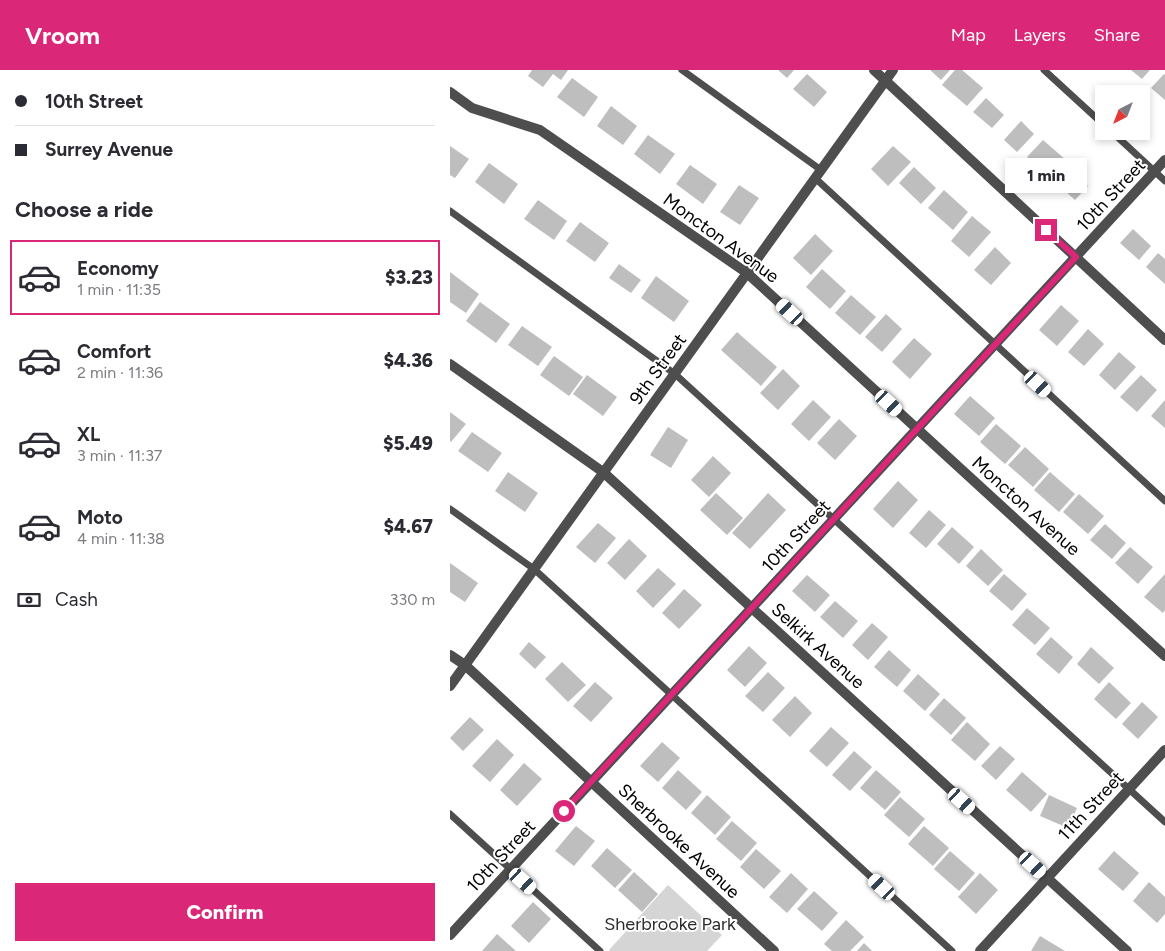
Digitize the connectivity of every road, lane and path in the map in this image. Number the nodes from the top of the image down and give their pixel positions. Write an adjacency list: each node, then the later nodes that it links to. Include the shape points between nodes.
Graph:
1 (682, 70): 11 (lane)
2 (874, 70): 5 (street)
3 (893, 70): 5 (street, 9th Street)
4 (1044, 70): 7 (lane)
5 (885, 80): 11 (street, 9th Street); 14 (street)
6 (450, 92): 15 (street, Moncton Avenue, via 472,108 540,130)
7 (1095, 117)
8 (1121, 140): 10 (lane)
9 (1165, 160): 10 (street, 10th Street)
10 (1155, 172): 12 (lane); 14 (street, 10th Street)
11 (818, 174): 15 (street, 9th Street); 17 (lane)
12 (1165, 181)
13 (450, 211): 19 (lane)
14 (1076, 257): 16 (street); 17 (street, 10th Street)
15 (747, 273): 19 (street, 9th Street); 20 (street, Moncton Avenue)
16 (1165, 340)
17 (995, 344): 20 (street, 10th Street); 22 (lane)
18 (450, 364): 21 (street, Selkirk Avenue)
19 (675, 374): 21 (street, 9th Street); 24 (lane)
20 (917, 429): 24 (street, 10th Street); 28 (street, Moncton Avenue)
21 (603, 472): 25 (street, 9th Street); 26 (street, Selkirk Avenue)
22 (1165, 501)
23 (450, 509): 25 (lane)
24 (834, 519): 26 (street, 10th Street); 34 (lane)
25 (534, 569): 29 (street, 9th Street); 31 (lane)
26 (752, 608): 31 (street, 10th Street); 38 (street, Selkirk Avenue)
27 (450, 655): 29 (street, Sherbrooke Avenue)
28 (1165, 656)
29 (465, 666): 30 (street, 9th Street); 33 (street, Sherbrooke Avenue)
30 (450, 686)
31 (672, 694): 33 (street, 10th Street); 42 (lane)
32 (1165, 750): 34 (street, 11th Street)
33 (591, 782): 37 (street, 10th Street); 41 (street, Sherbrooke Avenue)
34 (1129, 789): 36 (lane); 38 (street, 11th Street)
35 (450, 814): 37 (lane)
36 (1165, 822)
37 (510, 869): 39 (street, 10th Street); 40 (lane)
38 (1047, 878): 43 (street, 11th Street); 44 (street, Selkirk Avenue)
39 (450, 935)
40 (600, 951)
41 (774, 951)
42 (952, 951)
43 (980, 951)
44 (1126, 951)

